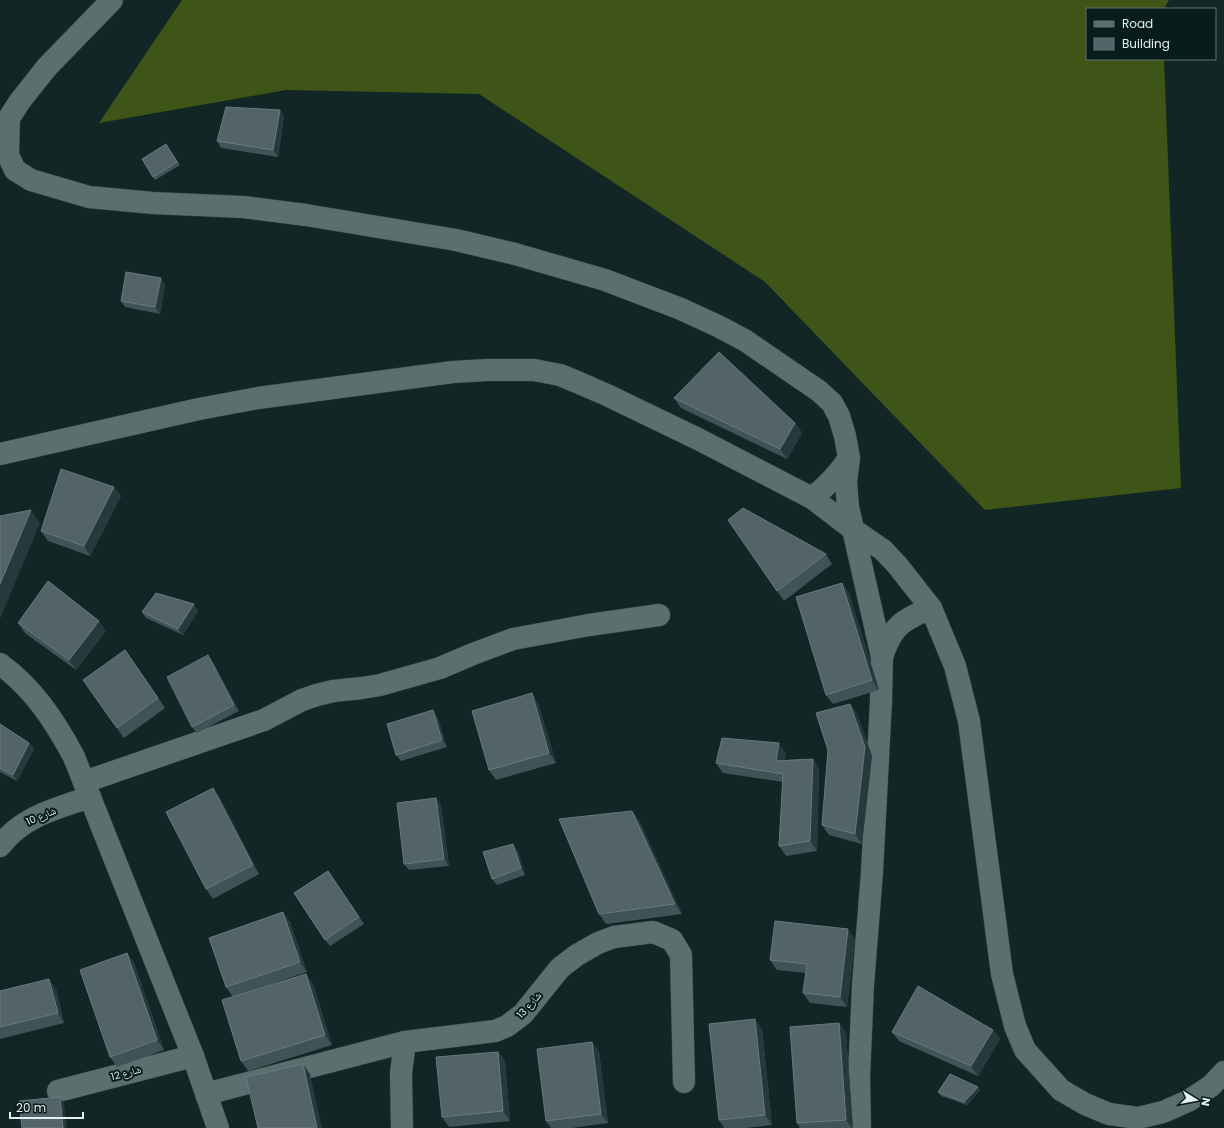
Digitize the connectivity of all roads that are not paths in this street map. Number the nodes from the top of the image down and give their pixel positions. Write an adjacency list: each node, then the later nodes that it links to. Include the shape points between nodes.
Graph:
1 (112, 0): 3 (street, via 47,67 10,118 8,155 15,170 30,180 89,197 267,210 456,240 605,280 720,327 746,341 819,390 832,403 839,416)
2 (0, 454): 4 (street, via 258,398 453,372 534,370 560,375 607,395)
3 (848, 458): 4 (street, via 839,474); 5 (street, via 848,507)
4 (812, 498): 5 (street)
5 (854, 530): 6 (street, via 883,550); 8 (street)
6 (931, 608): 8 (street, via 909,617 896,628 887,641); 18 (street, via 955,666 969,721 1002,974 1015,1026 1025,1050 1061,1090 1109,1114)
7 (659, 615): 10 (street, شارع 10, via 513,639 440,668 362,688 317,695 264,720)
8 (882, 657): 21 (street, via 872,872 863,985 859,1077)
9 (0, 664): 10 (street, via 46,709 74,756)
10 (87, 790): 11 (street, شارع 10, via 24,823); 13 (street)
11 (0, 846)
12 (405, 1042): 15 (street, شارع 13, via 495,1031 507,1026 523,1014 560,968 577,955 614,937 653,932 672,940 681,955); 17 (street, شارع 13); 20 (street, via 401,1073)
13 (193, 1056): 16 (street, شارع 12); 17 (street)
14 (1224, 1072): 18 (street, via 1211,1086 1188,1101)
15 (684, 1082)
16 (58, 1091)
17 (206, 1094): 19 (street)
18 (1142, 1123)
19 (218, 1128)
20 (402, 1128)
21 (860, 1128)

